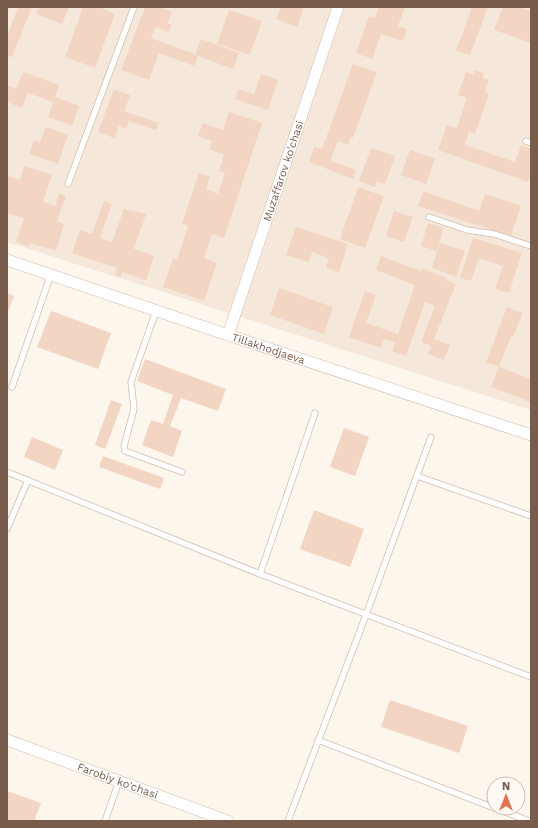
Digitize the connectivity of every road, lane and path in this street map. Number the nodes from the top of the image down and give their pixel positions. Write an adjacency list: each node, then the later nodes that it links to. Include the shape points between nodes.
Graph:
1 (134, 7): 3 (lane)
2 (338, 7): 9 (street, Muzaffarov ko'chasi)
3 (68, 184)
4 (429, 217): 5 (lane, via 467,230 494,234)
5 (531, 246)
6 (7, 260): 7 (street, Tillakhodjaeva)
7 (50, 274): 8 (street, Tillakhodjaeva); 10 (lane)
8 (156, 311): 9 (street, Tillakhodjaeva); 15 (lane, via 131,382 134,409 124,446 125,451)
9 (228, 335): 12 (street, Tillakhodjaeva)
10 (12, 387)
11 (315, 414): 20 (lane)
12 (531, 436)
13 (431, 437): 16 (lane)
14 (7, 472): 17 (lane)
15 (182, 472)
16 (416, 476): 18 (lane); 21 (lane)
17 (28, 480): 19 (lane); 20 (lane)
18 (531, 516)
19 (7, 528)
20 (260, 574): 21 (lane)
21 (366, 615): 22 (lane); 24 (lane)
22 (531, 677)
23 (7, 740): 25 (street, Farobiy ko'chasi)
24 (318, 740): 26 (lane); 30 (lane)
25 (119, 781): 28 (lane); 29 (street, Farobiy ko'chasi)
26 (486, 805)
27 (516, 816): 31 (lane)
28 (105, 821)
29 (228, 821)
30 (288, 821)
31 (529, 821)

